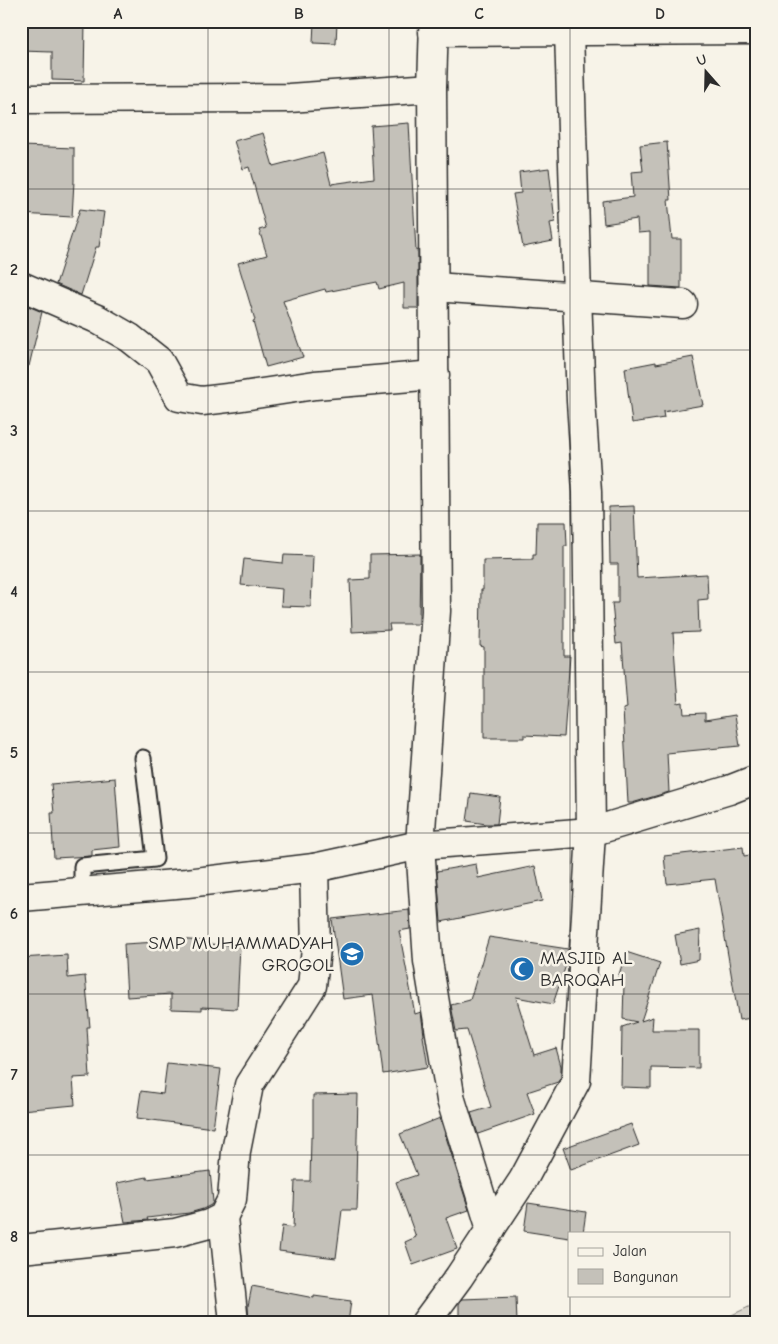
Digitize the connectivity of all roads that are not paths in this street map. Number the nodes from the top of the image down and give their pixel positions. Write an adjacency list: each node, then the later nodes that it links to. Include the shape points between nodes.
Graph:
1 (434, 27): 3 (street); 4 (street)
2 (757, 30): 3 (street)
3 (569, 31): 8 (street)
4 (432, 88): 5 (street, via 289,98); 7 (street)
5 (21, 99)
6 (21, 286): 10 (street, via 97,319 130,338 159,362 179,397 202,401 315,385)
7 (434, 286): 8 (street); 10 (street)
8 (576, 296): 9 (street); 13 (street, via 588,492)
9 (683, 304)
10 (435, 375): 14 (street, via 436,611)
11 (143, 758): 16 (lane, via 155,859 82,866)
12 (757, 779): 13 (street)
13 (591, 832): 14 (street); 19 (street, via 576,1081 523,1180)
14 (420, 845): 15 (street); 19 (street, via 428,961 451,1100)
15 (314, 868): 16 (street); 18 (street, via 316,949 312,986 249,1086 236,1151 232,1199)
16 (82, 892): 17 (street)
17 (21, 897)
18 (222, 1217): 20 (street, via 175,1233); 21 (street)
19 (491, 1229): 22 (street)
20 (21, 1249)
21 (234, 1323)
22 (425, 1323)

